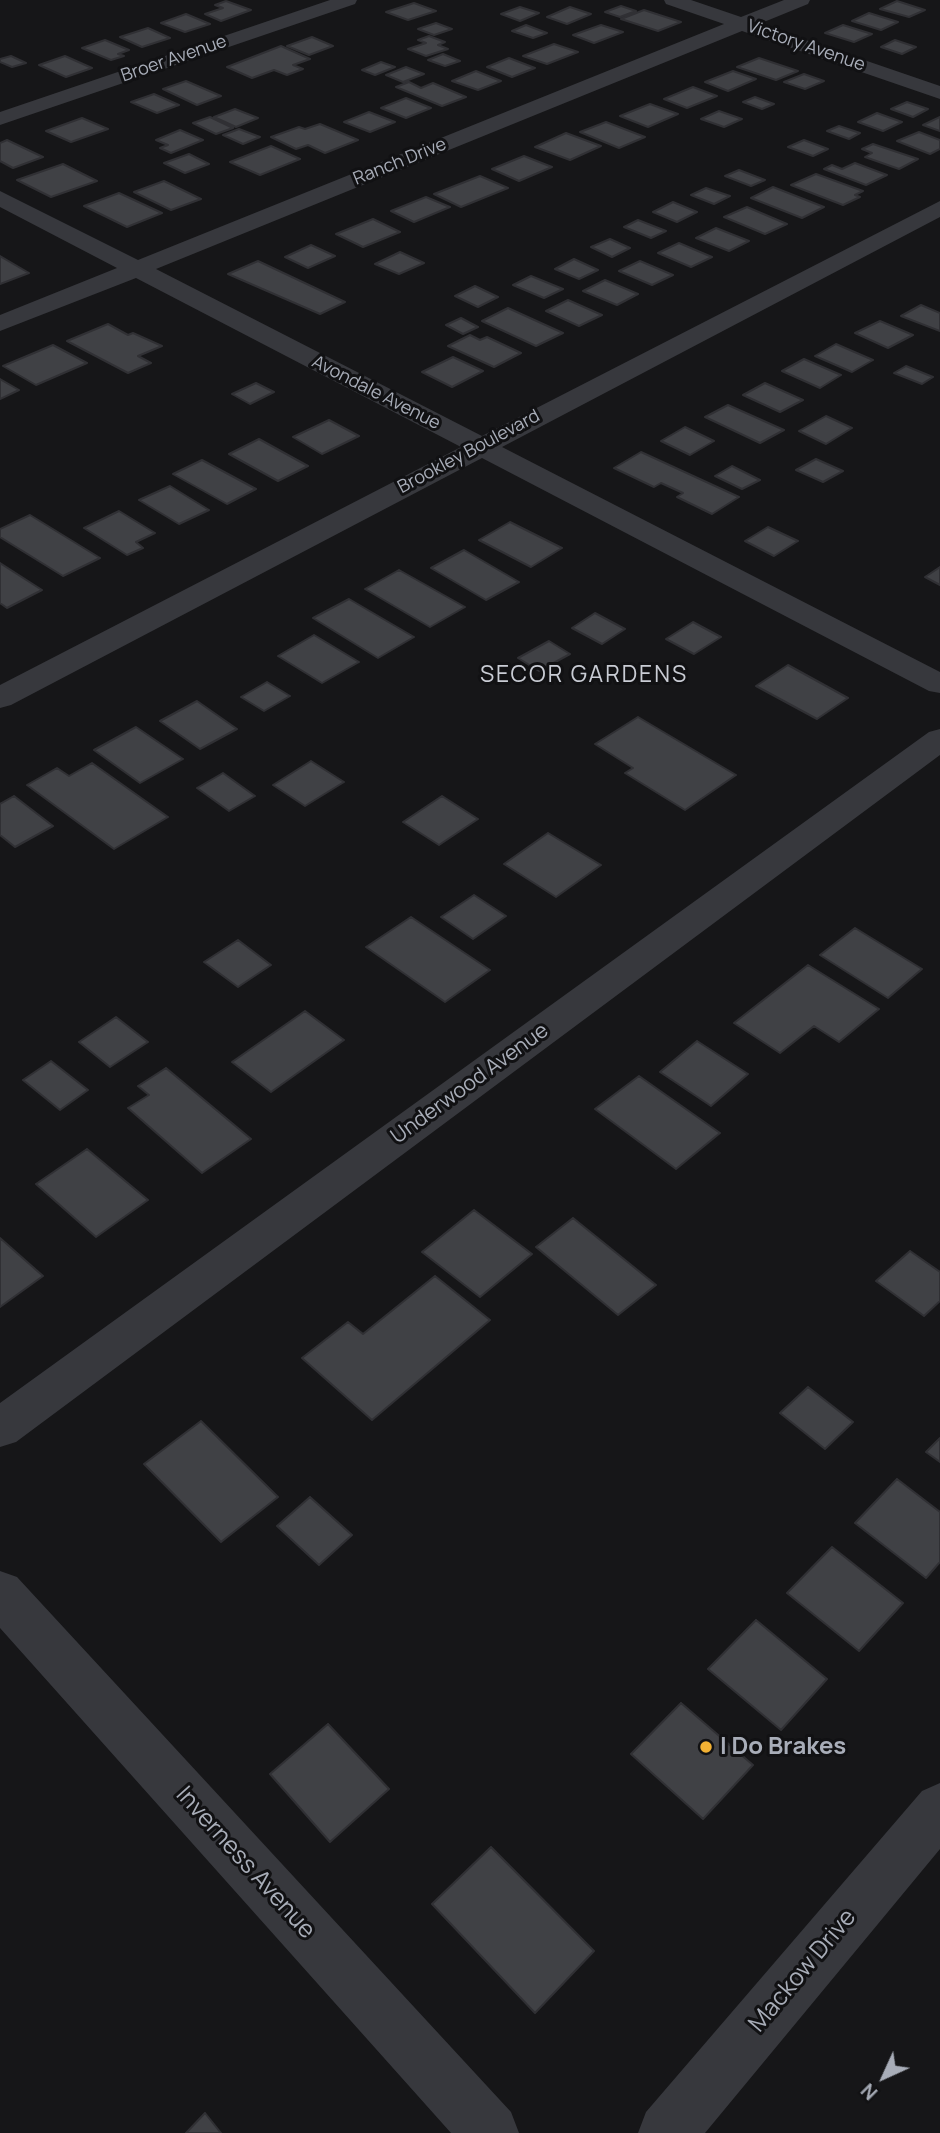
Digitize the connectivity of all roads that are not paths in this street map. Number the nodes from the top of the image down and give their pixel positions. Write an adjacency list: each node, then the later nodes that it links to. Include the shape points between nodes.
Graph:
1 (348, 0): 6 (street, Broer Avenue)
2 (673, 0): 4 (street, Victory Avenue)
3 (801, 0): 4 (street, Ranch Drive)
4 (742, 24): 5 (street, Victory Avenue); 9 (street, Ranch Drive)
5 (940, 93)
6 (0, 118)
7 (0, 198): 9 (street, Avondale Avenue)
8 (940, 208): 11 (street, Brookley Boulevard)
9 (135, 270): 10 (street, Ranch Drive); 11 (street, Avondale Avenue)
10 (0, 324)
11 (480, 446): 12 (street, Avondale Avenue); 13 (street, Brookley Boulevard)
12 (940, 684)
13 (0, 698)
14 (940, 739): 15 (street, Underwood Avenue)
15 (0, 1428)
16 (0, 1593): 18 (street, Inverness Avenue)
17 (940, 1810): 19 (street, Mackow Drive)
18 (490, 2133)
19 (667, 2133)

